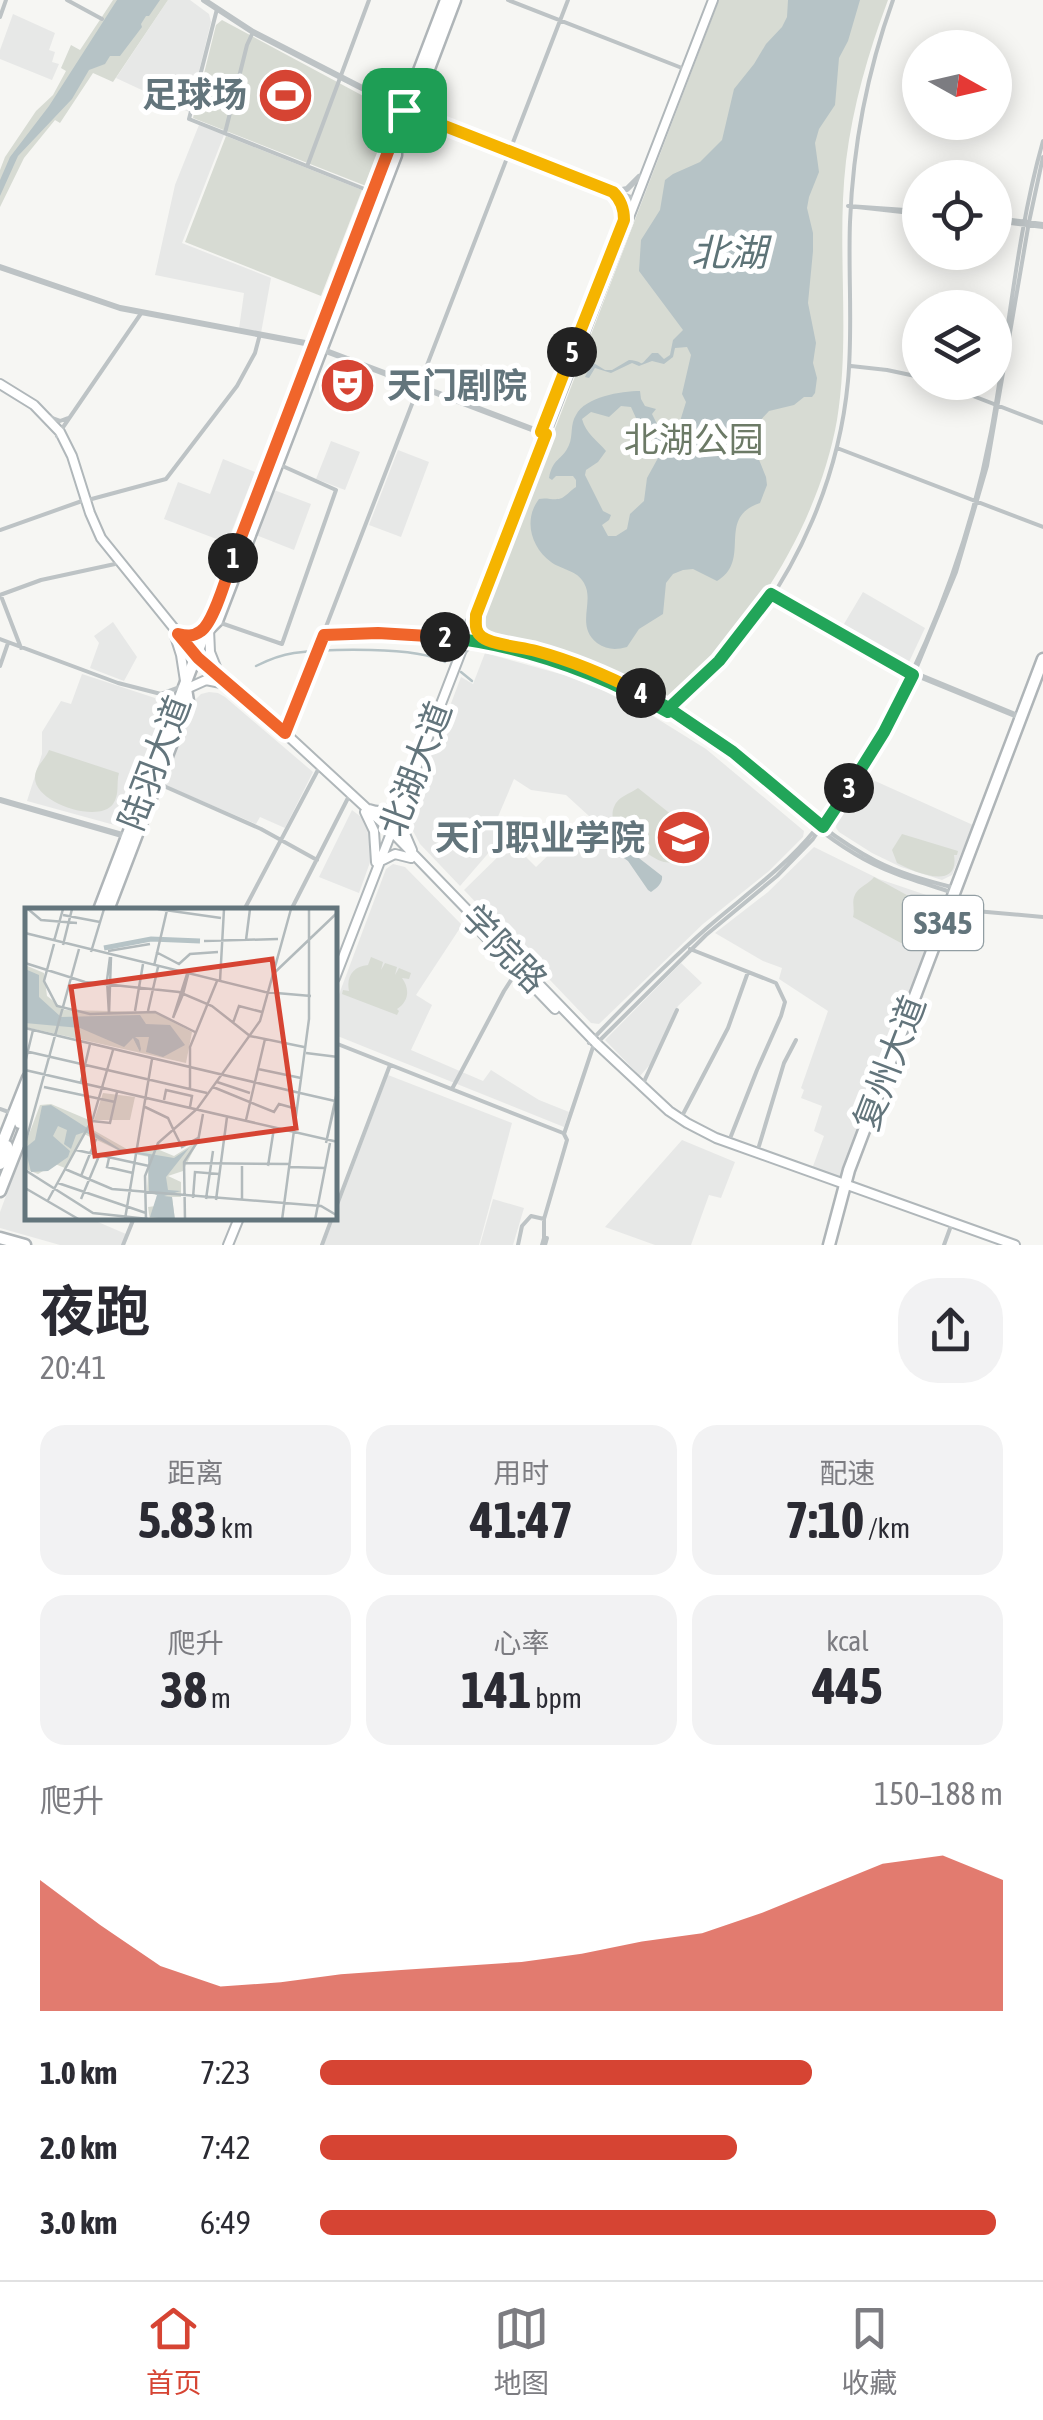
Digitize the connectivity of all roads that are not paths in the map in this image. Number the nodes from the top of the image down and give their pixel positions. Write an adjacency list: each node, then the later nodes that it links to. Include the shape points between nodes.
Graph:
1 (6, 0): 11 (street)
2 (67, 0): 12 (street)
3 (204, 0): 10 (street)
4 (369, 0): 16 (street)
5 (448, 0): 17 (main road)
6 (508, 0): 13 (street)
7 (568, 0): 13 (street)
8 (711, 0): 15 (main road, 北湖大道); 30 (main road, 北湖大道)
9 (891, 0): 31 (street, via 866,90)
10 (216, 10): 14 (street); 21 (street, via 189,119)
11 (0, 18)
12 (102, 19)
13 (560, 21): 15 (street); 24 (street)
14 (254, 32): 16 (street); 21 (street)
15 (682, 68): 27 (main road, 北湖大道)
16 (340, 76): 18 (street); 26 (street)
17 (417, 82): 18 (street); 19 (main road); 20 (street, via 421,104)
18 (381, 98): 19 (street); 22 (street)
19 (406, 111): 20 (street); 22 (main road)
20 (435, 123): 22 (street); 24 (street)
21 (225, 134): 26 (street)
22 (395, 139): 29 (main road, via 383,150); 33 (main road, via 396,155); 38 (main road)
23 (1043, 141): 36 (street)
24 (511, 152): 28 (street); 46 (street)
25 (1043, 157): 36 (street)
26 (307, 166): 29 (street)
27 (640, 177): 28 (street); 30 (main road, 北湖大道)
28 (613, 192): 30 (street); 34 (street)
29 (371, 195): 33 (main road); 38 (main road); 42 (main road)
30 (633, 200): 34 (main road, 北湖大道); 52 (main road, 北湖大道)
31 (850, 206): 32 (street); 43 (street)
32 (902, 211)
33 (373, 217): 42 (main road, via 328,332)
34 (624, 220): 52 (main road, 北湖大道)
35 (1012, 222): 36 (street)
36 (1027, 223): 37 (street); 48 (street)
37 (1043, 225)
38 (353, 235): 42 (main road); 42 (main road, via 314,332)
39 (0, 267): 40 (street)
40 (142, 312): 41 (street); 49 (street)
41 (260, 334): 42 (street); 56 (street, via 237,386 166,478)
42 (315, 347): 46 (street); 55 (main road); 64 (main road, via 209,609)
43 (848, 366): 44 (street); 54 (street)
44 (902, 374)
45 (0, 386): 50 (main road); 53 (main road)
46 (420, 386): 52 (street); 65 (street)
47 (984, 400): 48 (street)
48 (997, 405): 51 (street); 57 (street)
49 (72, 415): 50 (street, via 62,421); 53 (street)
50 (46, 416): 53 (main road)
51 (1043, 423)
52 (543, 433): 63 (main road, 北湖大道)
53 (59, 434): 56 (main road)
54 (836, 448): 57 (street); 61 (street, via 812,521)
55 (278, 464): 64 (main road); 64 (street, via 336,490 282,644)
56 (84, 501): 59 (street); 60 (main road, via 95,534); 66 (main road, via 105,543)
57 (976, 501): 58 (street); 78 (street)
58 (1043, 527)
59 (0, 530)
60 (116, 564): 62 (street); 66 (main road)
61 (772, 594): 78 (street); 83 (street, via 721,662)
62 (0, 595): 72 (street)
63 (474, 614): 67 (street); 68 (main road, 北湖大道); 70 (street, via 476,631)
64 (212, 624): 66 (main road); 73 (main road, 陆羽大道); 79 (main road, via 211,657)
65 (325, 633): 67 (street, via 395,629); 85 (street)
66 (176, 635): 73 (main road, 学院路); 80 (main road)
67 (448, 635): 68 (street); 74 (street)
68 (465, 637): 70 (street); 74 (main road, 北湖大道)
69 (0, 639): 71 (street)
70 (487, 642): 74 (street); 83 (street, via 576,668)
71 (8, 643): 72 (street); 76 (street)
72 (21, 648): 81 (street)
73 (196, 658): 79 (main road, 学院路); 80 (main road, 陆羽大道)
74 (457, 658): 89 (main road, 北湖大道)
75 (1043, 659): 84 (main road, 复州大道 / S345)
76 (0, 666)
77 (1043, 670): 84 (main road, 复州大道 / S345)
78 (912, 673): 84 (street); 92 (street, via 873,750)
79 (222, 682): 80 (main road); 85 (main road, 学院路)
80 (186, 686): 81 (street); 82 (main road, 陆羽大道); 87 (main road, via 188,701); 94 (main road, 陆羽大道)
81 (161, 694): 82 (street)
82 (173, 708): 94 (main road, 陆羽大道)
83 (669, 710): 92 (street)
84 (1023, 718): 99 (main road, 复州大道 / S345)
85 (284, 735): 86 (main road, 学院路); 91 (main road, 学院路)
86 (319, 768): 88 (main road, 学院路); 95 (street)
87 (157, 782): 94 (main road); 95 (street)
88 (349, 796): 91 (main road, 学院路); 97 (street)
89 (403, 796): 91 (main road, via 384,812); 93 (main road, 北湖大道); 96 (main road, via 402,825)
90 (0, 800): 94 (street)
91 (366, 810): 93 (main road, 学院路); 98 (main road)
92 (820, 827): 99 (street, via 884,866); 105 (street, via 780,874); 113 (street, via 705,930)
93 (389, 833): 96 (main road, 学院路); 98 (main road, 北湖大道)
94 (129, 837): 100 (main road)
95 (282, 839): 97 (street); 101 (street)
96 (412, 856): 98 (main road); 108 (main road, 学院路); 113 (main road, 学院路)
97 (317, 860): 102 (street)
98 (378, 862): 106 (main road, 北湖大道); 107 (main road, 北湖大道)
99 (957, 891): 103 (main road, 复州大道 / S345)
100 (102, 908)
101 (245, 908)
102 (292, 908)
103 (950, 908): 104 (street); 130 (main road, 复州大道 / S345)
104 (1043, 917)
105 (690, 950): 109 (street); 113 (street)
106 (338, 961)
107 (338, 970)
108 (518, 971): 113 (main road, 学院路); 117 (street)
109 (748, 972): 122 (street, via 728,1028); 125 (street, via 778,984 785,1005)
110 (677, 1010): 116 (street)
111 (796, 1040): 126 (street)
112 (338, 1044): 114 (street)
113 (593, 1044): 116 (main road, 学院路); 124 (street); 130 (main road, 学院路, via 690,1131)
114 (390, 1065): 117 (street); 132 (street)
115 (25, 1086): 121 (main road)
116 (642, 1086): 122 (main road, 学院路)
117 (452, 1090): 124 (street)
118 (25, 1102): 128 (main road)
119 (0, 1109): 121 (street)
120 (25, 1112): 129 (main road)
121 (14, 1114): 127 (main road)
122 (680, 1120): 130 (main road, 学院路)
123 (25, 1128): 133 (main road)
124 (564, 1134): 135 (street)
125 (730, 1136)
126 (759, 1146)
127 (0, 1149)
128 (0, 1164)
129 (0, 1175)
130 (845, 1186): 139 (main road, 学院路); 147 (main road, 复州大道 / S345)
131 (338, 1189): 132 (street)
132 (342, 1191): 134 (street)
133 (0, 1192)
134 (338, 1202)
135 (544, 1219): 145 (street, via 531,1216); 146 (street)
136 (133, 1220): 142 (street)
137 (240, 1220): 143 (main road)
138 (331, 1220): 144 (street)
139 (952, 1223): 148 (street); 149 (main road, 学院路)
140 (1, 1241): 141 (main road)
141 (25, 1245)
142 (123, 1245)
143 (230, 1245)
144 (322, 1245)
145 (518, 1245)
146 (544, 1245)
147 (831, 1245)
148 (944, 1245)
149 (1015, 1245)

